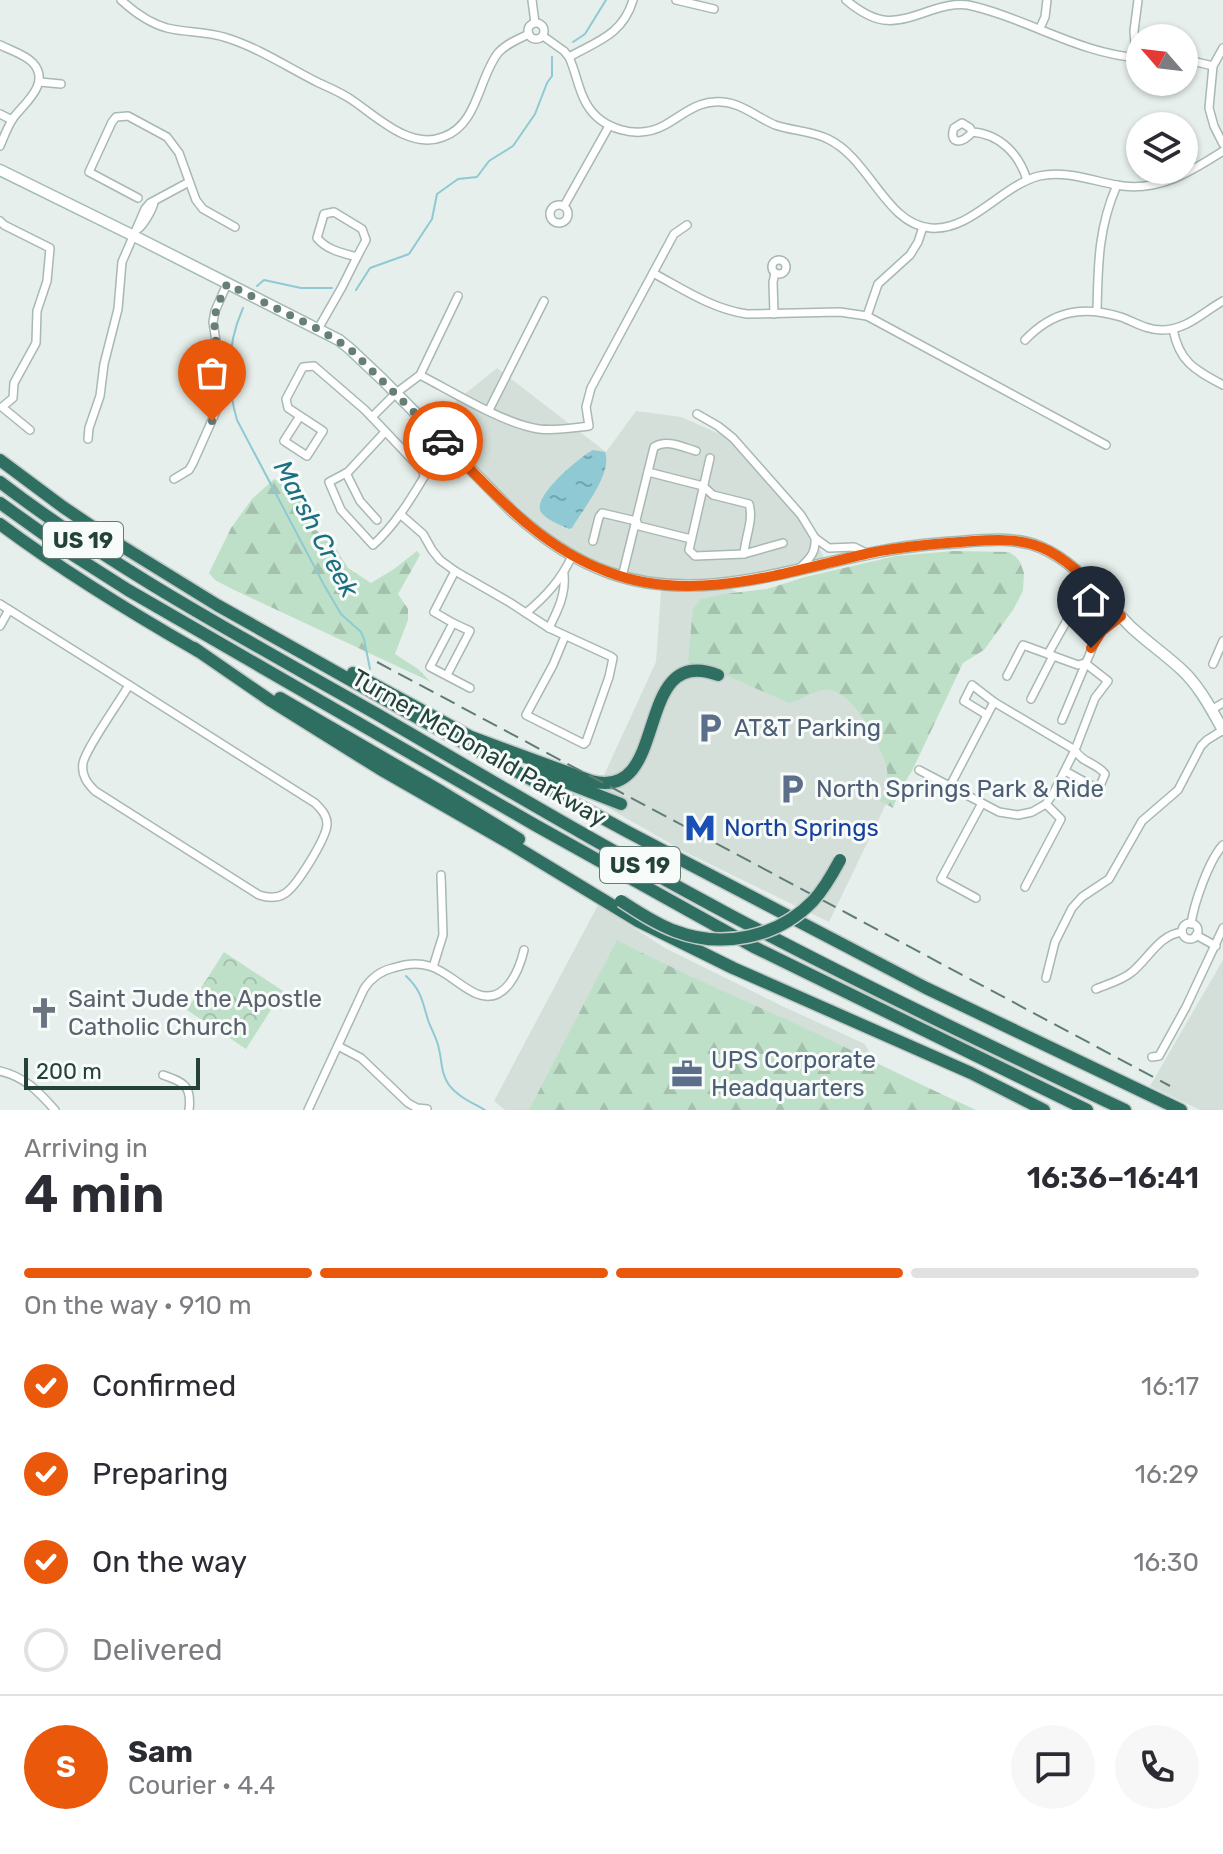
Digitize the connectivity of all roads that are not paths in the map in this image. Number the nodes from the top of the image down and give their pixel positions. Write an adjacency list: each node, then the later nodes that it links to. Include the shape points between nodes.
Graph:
1 (121, 0): 12 (street, via 156,24 240,43 421,140 441,139 458,128 498,54)
2 (532, 0): 9 (street)
3 (633, 0): 17 (street, via 621,26)
4 (676, 0): 8 (street)
5 (846, 0): 11 (street, via 885,20 956,4)
6 (1047, 0): 11 (street)
7 (1138, 0): 10 (street)
8 (714, 9)
9 (535, 23): 12 (street); 13 (street, via 542,25)
10 (1135, 24)
11 (1040, 28): 16 (street, via 1094,50)
12 (529, 34): 13 (street, via 535,39)
13 (543, 36): 17 (street)
14 (0, 45): 20 (street, via 32,62)
15 (1223, 48): 19 (street)
16 (1126, 56)
17 (569, 57): 24 (street, via 586,103)
18 (1198, 62): 19 (street)
19 (1213, 66): 26 (street, via 1209,108)
20 (40, 82): 21 (street); 23 (street)
21 (61, 84)
22 (0, 114): 23 (street)
23 (12, 120): 27 (street)
24 (609, 126): 35 (street); 39 (street, via 646,132 703,104 737,104 775,125 839,145 897,213)
25 (972, 132): 30 (street, via 1009,148)
26 (1223, 144)
27 (0, 146)
28 (1223, 151): 32 (street, via 1160,184)
29 (0, 170): 40 (street)
30 (1027, 180): 32 (street, via 1057,174); 39 (street, via 958,223)
31 (189, 182): 33 (street, via 167,137 128,116 116,117 89,172); 34 (street); 38 (street, via 203,209)
32 (1117, 185): 48 (street, via 1100,238)
33 (138, 198)
34 (154, 204): 40 (street); 40 (street, via 145,209)
35 (564, 206)
36 (0, 221): 61 (street, via 50,248 36,343 14,383 13,398 2,407)
37 (687, 225): 42 (street, via 674,234)
38 (235, 227)
39 (923, 227): 50 (street, via 910,255 878,284)
40 (136, 232): 44 (street); 63 (street, via 122,262 118,309)
41 (357, 257): 41 (street, via 366,240 362,229 334,212 324,214 317,238); 51 (street)
42 (653, 273): 49 (street, via 722,309); 57 (street, via 591,388 589,426 540,429)
43 (775, 273): 49 (street)
44 (227, 284): 51 (street); 70 (street, via 213,322 221,400 189,470)
45 (458, 296): 54 (street)
46 (544, 301): 57 (street)
47 (1223, 301): 52 (street)
48 (1097, 311): 52 (street, via 1148,329); 53 (street, via 1057,316)
49 (774, 314): 50 (street)
50 (867, 316): 64 (street)
51 (318, 329): 56 (street, via 349,348)
52 (1173, 329): 55 (street, via 1187,362)
53 (1025, 340)
54 (420, 375): 56 (street); 57 (street)
55 (1223, 385)
56 (396, 393): 60 (street); 84 (street, via 513,512)
57 (489, 410)
58 (697, 414): 78 (street, via 733,438)
59 (300, 416): 59 (street, via 323,431 307,456 284,441); 60 (street, via 288,408 286,399 307,365)
60 (372, 417): 62 (street)
61 (30, 430)
62 (385, 432): 69 (street); 74 (street, via 424,474)
63 (88, 439)
64 (1106, 445)
65 (696, 451): 68 (street, via 657,444)
66 (710, 458): 72 (street)
67 (0, 460): 100 (highway, via 115,542)
68 (648, 472): 72 (street); 76 (street)
69 (346, 473): 74 (street, via 329,482 341,510 373,545); 75 (street)
70 (174, 479)
71 (0, 482): 152 (highway, Turner McDonald Parkway / US 19, via 183,603 605,846 844,974)
72 (703, 486): 79 (street); 82 (street, via 713,495 749,504)
73 (0, 503): 151 (highway, Turner McDonald Parkway / US 19, via 128,590 572,847 754,947)
74 (400, 514): 86 (street)
75 (377, 520)
76 (636, 521): 79 (street); 80 (street, via 602,513); 88 (street)
77 (0, 524): 104 (highway)
78 (815, 538): 83 (street, via 829,548 854,547); 85 (street, via 813,556)
79 (691, 539): 82 (street, via 689,550 695,556)
80 (593, 541)
81 (783, 543): 82 (street)
82 (744, 554)
83 (868, 554): 85 (street); 97 (street, via 991,539 1028,543 1068,564)
84 (572, 556): 87 (street); 88 (street)
85 (798, 569): 88 (street, via 718,585 676,586)
86 (455, 571): 96 (street); 98 (street, via 434,612)
87 (564, 574): 89 (street); 90 (street)
88 (622, 577)
89 (554, 587): 90 (street); 91 (street)
90 (565, 592): 93 (street)
91 (545, 597): 93 (street); 96 (street)
92 (0, 604): 95 (street)
93 (560, 606): 101 (street)
94 (1075, 606): 105 (street)
95 (9, 610): 99 (street); 111 (street)
96 (526, 613): 101 (street)
97 (1121, 616): 106 (street, via 1102,631); 116 (street, via 1184,672)
98 (453, 623): 108 (street, via 430,667); 108 (street, via 470,631)
99 (0, 626)
100 (258, 627): 120 (highway); 153 (highway, via 796,921)
101 (549, 628): 102 (street)
102 (565, 636): 102 (street, via 613,658 584,744 526,715)
103 (1223, 641): 107 (street)
104 (194, 648): 129 (highway, bridge, via 665,927 725,940 758,934 790,920 819,894); 150 (highway, via 357,755 638,921)
105 (1050, 655): 106 (street); 110 (street, via 1023,645); 113 (street)
106 (1085, 663): 118 (street); 121 (street, via 1108,681 1095,698)
107 (1213, 664)
108 (447, 675): 112 (street)
109 (718, 675): 120 (highway, via 694,671 672,681 635,768 616,783 591,781)
110 (1007, 676)
111 (129, 685): 111 (street, via 85,757 88,784 259,895 274,898 288,892 325,835 322,809)
112 (470, 688)
113 (1031, 699)
114 (994, 702): 117 (street); 117 (street, via 972,685 964,701); 121 (street)
115 (1223, 703): 116 (street)
116 (1211, 710): 119 (street)
117 (987, 715): 124 (street)
118 (1062, 720)
119 (1223, 730): 140 (street, via 1201,746 1178,790 1142,821 1109,879 1072,908 1055,942)
120 (494, 747): 126 (highway)
121 (1075, 750): 123 (street); 123 (street, via 1079,758 1102,769 1100,786)
122 (919, 770): 124 (street)
123 (1065, 771): 127 (street)
124 (950, 786): 125 (street)
125 (982, 803): 127 (street, via 1018,815); 132 (street, via 941,879)
126 (621, 804)
127 (1046, 804): 131 (street, via 1061,819)
128 (1221, 852): 133 (street)
129 (840, 860)
130 (441, 875): 139 (street, via 443,935)
131 (1025, 887)
132 (976, 898)
133 (1191, 924): 135 (street); 136 (street)
134 (1223, 928): 137 (street)
135 (1182, 932): 136 (street, via 1188,939); 141 (street, via 1164,940 1130,974)
136 (1196, 935): 137 (street)
137 (1216, 946): 143 (street, via 1159,1056)
138 (524, 950): 139 (street, via 507,987 498,994 475,993)
139 (433, 967): 142 (street, via 407,964 374,977)
140 (1046, 978)
141 (1096, 989)
142 (338, 1046): 146 (street, via 361,1058 408,1103); 149 (street)
143 (1152, 1057)
144 (0, 1071): 147 (street, via 30,1083)
145 (163, 1075): 148 (street, via 184,1084)
146 (427, 1109)
147 (55, 1110)
148 (189, 1110)
149 (308, 1110)
150 (1044, 1110)
151 (1087, 1110)
152 (1125, 1110)
153 (1181, 1110)

